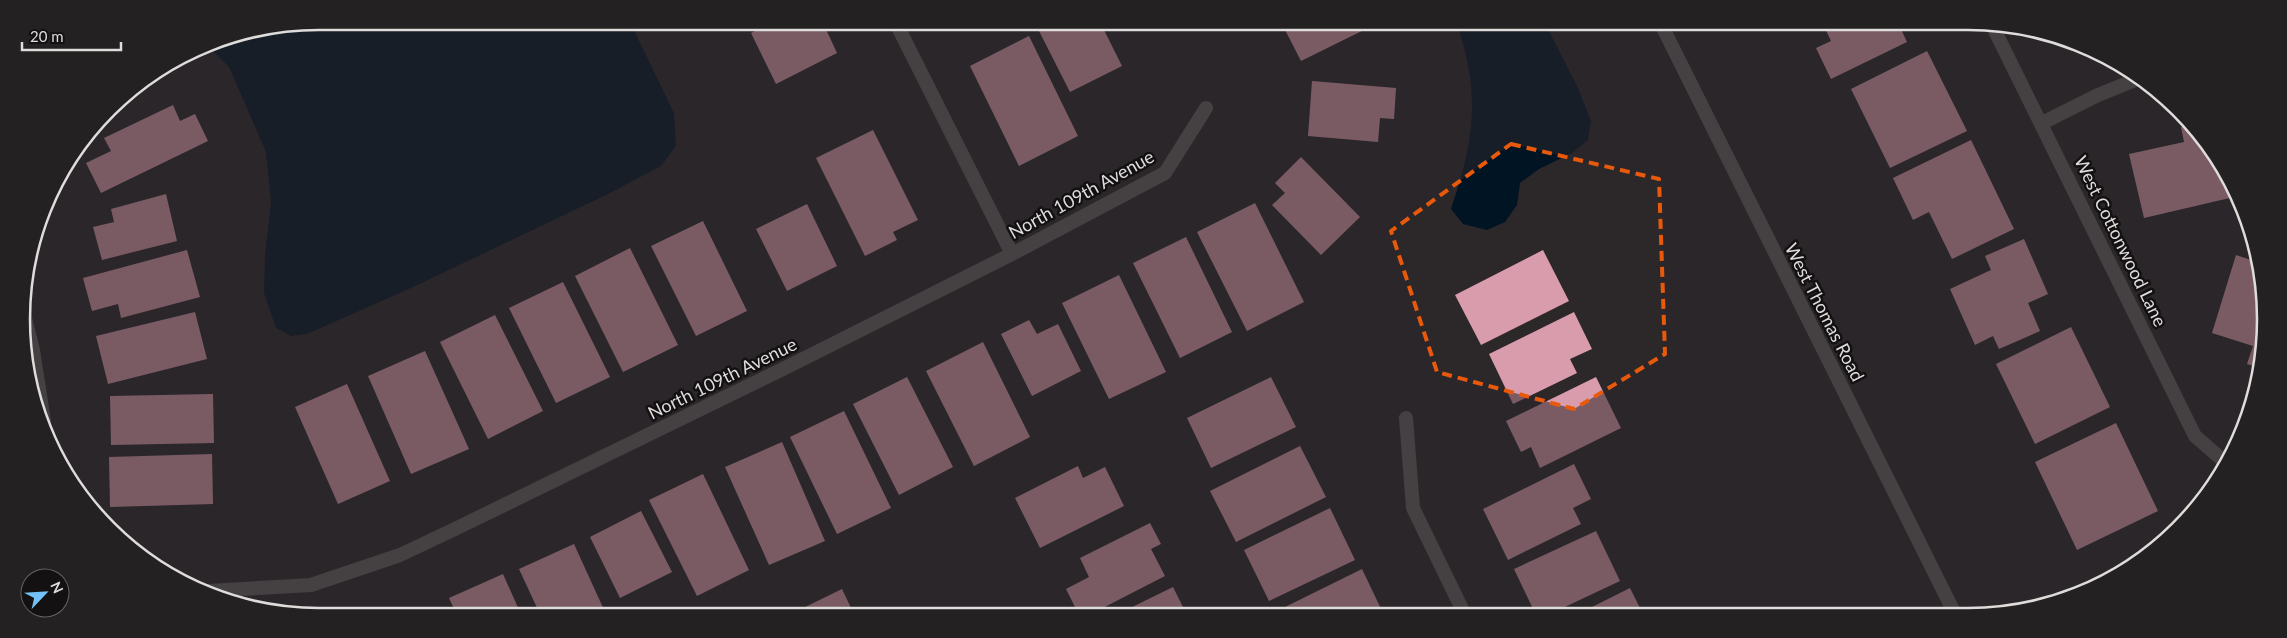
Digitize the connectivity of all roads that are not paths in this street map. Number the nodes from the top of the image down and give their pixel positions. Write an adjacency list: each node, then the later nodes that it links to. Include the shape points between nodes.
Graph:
1 (900, 30): 7 (street)
2 (1664, 30): 14 (street, West Thomas Road)
3 (1995, 31): 6 (street, West Cottonwood Lane)
4 (2132, 81): 6 (street)
5 (1206, 108): 7 (street, North 109th Avenue, via 1165,172)
6 (2042, 123): 11 (street, West Cottonwood Lane, via 2195,436)
7 (1012, 254): 12 (street, North 109th Avenue, via 400,555 311,585)
8 (31, 343): 9 (street)
9 (39, 391)
10 (1406, 418): 13 (street, via 1413,508)
11 (2221, 458)
12 (219, 590)
13 (1462, 608)
14 (1953, 608)

